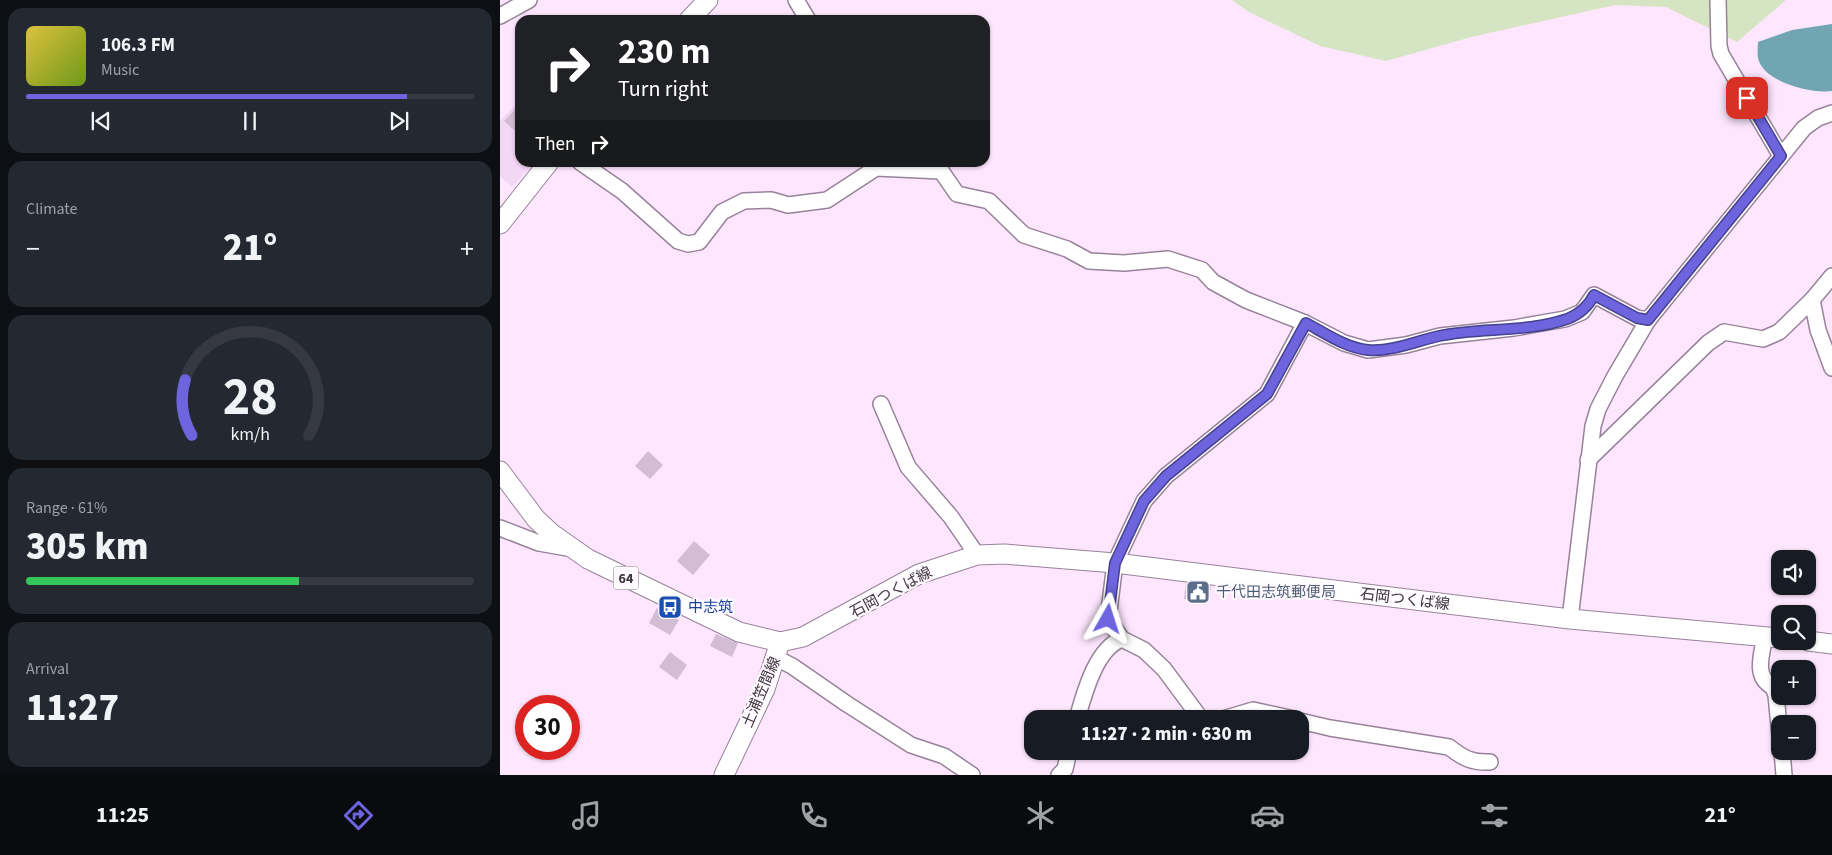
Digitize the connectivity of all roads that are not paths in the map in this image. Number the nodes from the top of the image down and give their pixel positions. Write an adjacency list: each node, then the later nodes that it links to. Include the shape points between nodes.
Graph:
1 (529, 0): 7 (street)
2 (708, 0): 5 (main road)
3 (796, 0): 6 (street)
4 (1718, 0): 9 (street, via 1721,54)
5 (694, 15)
6 (805, 15)
7 (500, 16)
8 (1832, 113): 9 (street, via 1804,128)
9 (1781, 156): 16 (street)
10 (545, 167): 13 (main road)
11 (587, 167): 12 (street, via 622,191 678,241 688,244 699,242 722,212 744,201 771,200 788,205 827,200 876,168)
12 (938, 167): 17 (street, via 957,194 989,201 1024,235 1089,260 1124,263 1168,259 1202,270 1213,282 1246,300)
13 (500, 224)
14 (1832, 276): 15 (street)
15 (1812, 300): 18 (street, via 1818,330); 20 (street, via 1779,332 1763,339 1724,332 1708,343)
16 (1648, 320): 17 (street, via 1637,318 1594,295 1582,312 1565,319 1440,336 1368,350 1344,343); 20 (street, via 1598,409)
17 (1306, 323): 25 (street, via 1267,394 1166,476 1144,501)
18 (1832, 368)
19 (881, 404): 24 (street, via 908,467 951,517)
20 (1588, 460): 26 (street)
21 (500, 471): 23 (main road, 土浦笠間線 / 64, via 536,518)
22 (500, 528): 23 (street, via 539,543)
23 (573, 550): 32 (main road, 土浦笠間線 / 64)
24 (977, 555): 25 (main road, 石岡つくば線, via 1004,554); 32 (main road, 石岡つくば線, via 919,574)
25 (1115, 563): 26 (main road, 石岡つくば線); 28 (street, via 1108,619)
26 (1570, 619): 27 (main road, 石岡つくば線)
27 (1771, 637)
28 (1122, 639): 33 (street, via 1112,642 1086,683); 34 (street, via 1144,650 1164,668)
29 (1771, 640): 35 (street, via 1760,673 1765,683 1773,687)
30 (1816, 642): 31 (main road)
31 (1832, 644)
32 (778, 650): 40 (main road, 土浦笠間線, via 765,689); 41 (street, via 792,666 847,704 912,744 944,756)
33 (1079, 710)
34 (1194, 710)
35 (1778, 715)
36 (1309, 722): 39 (street, via 1449,747 1475,763)
37 (1067, 760): 42 (street)
38 (1783, 760): 43 (street)
39 (1490, 762)
40 (724, 775)
41 (972, 775)
42 (1059, 775)
43 (1784, 775)

